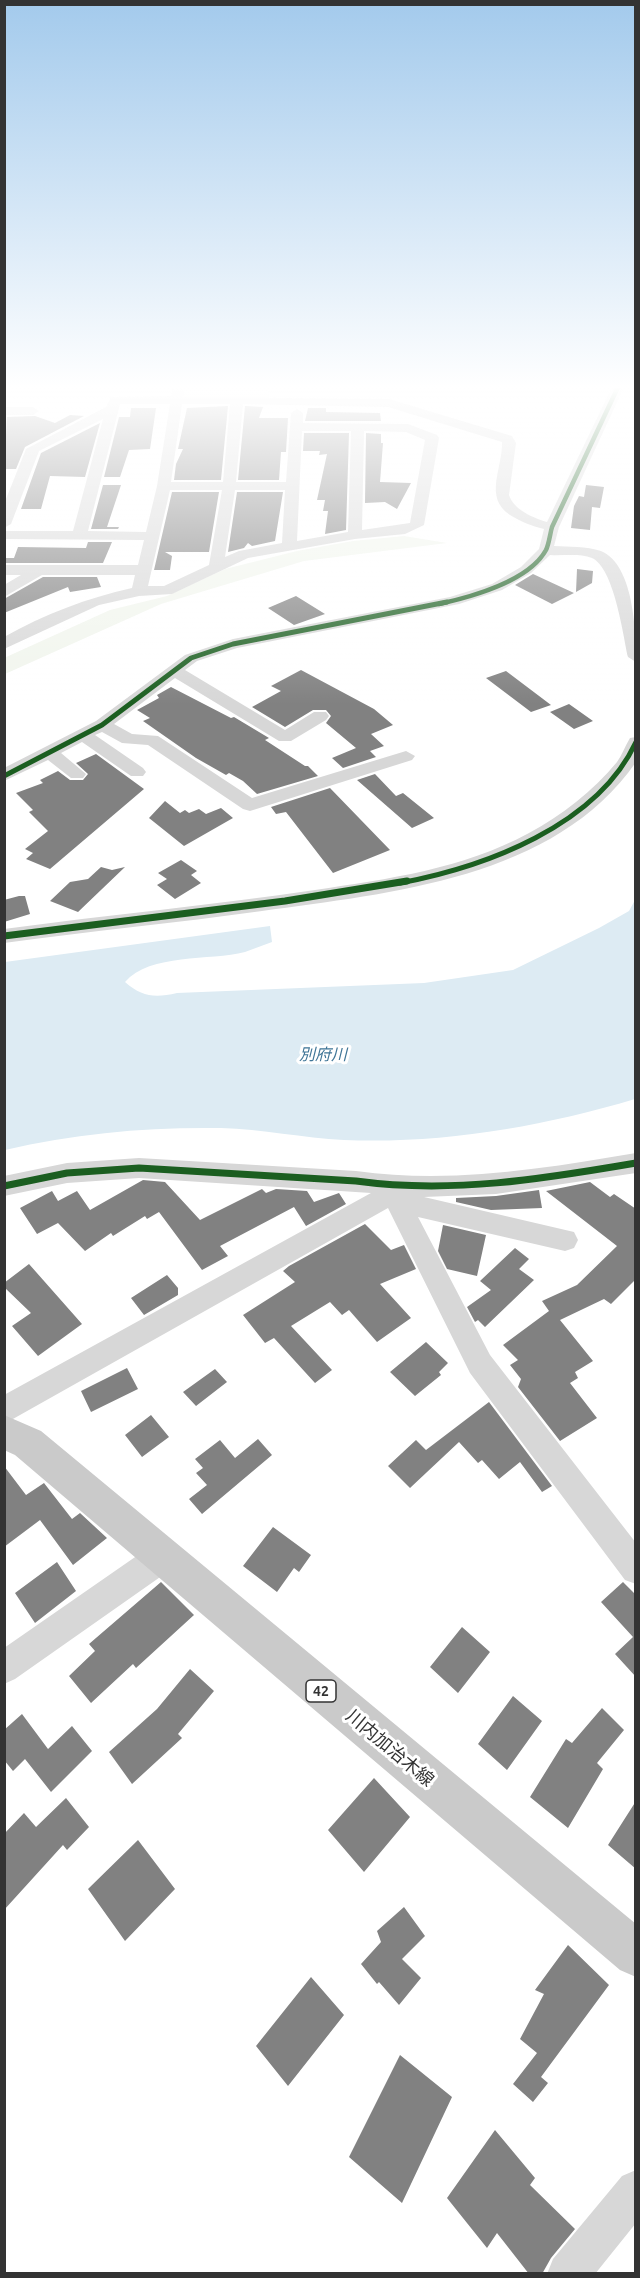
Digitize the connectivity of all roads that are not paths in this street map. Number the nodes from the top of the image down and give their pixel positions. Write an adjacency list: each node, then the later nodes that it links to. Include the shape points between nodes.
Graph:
1 (16, 491): 10 (street)
2 (91, 491): 14 (street)
3 (163, 491): 15 (street)
4 (228, 491): 18 (street)
5 (294, 491): 16 (street)
6 (356, 491): 13 (street)
7 (423, 491): 13 (street, via 417,525 405,530)
8 (502, 491): 11 (street, via 505,505 531,522)
9 (569, 491): 11 (street)
10 (4, 524)
11 (552, 527): 17 (street)
12 (4, 535): 14 (street)
13 (355, 535): 16 (street)
14 (79, 536): 15 (street)
15 (150, 536): 21 (street)
16 (289, 545): 18 (street, via 244,554)
17 (546, 550): 25 (street, via 596,554 607,560); 26 (street, via 514,578 478,594 233,644 191,658)
18 (216, 569): 22 (street, via 167,591)
19 (4, 570): 20 (street)
20 (39, 570): 21 (street); 23 (street)
21 (143, 570): 22 (street)
22 (139, 591): 24 (street, via 94,601 30,628)
23 (4, 592)
24 (4, 644)
25 (636, 657)
26 (174, 671): 27 (street, via 285,737); 28 (street)
27 (320, 716)
28 (102, 725): 29 (street); 32 (street, via 128,739 152,740 250,805)
29 (83, 735): 31 (street); 33 (street)
30 (636, 742): 36 (street, via 624,765 579,807 536,838 471,863 374,888)
31 (51, 754): 34 (street); 35 (street)
32 (406, 756)
33 (137, 772)
34 (77, 774)
35 (4, 776)
36 (4, 936)
37 (636, 1163): 39 (street, via 528,1181)
38 (4, 1186): 39 (street, via 67,1173 139,1168 356,1181)
39 (395, 1195): 40 (street); 41 (street); 44 (street, via 480,1364)
40 (565, 1240)
41 (4, 1411)
42 (4, 1432): 43 (main road, 川内加治木線 / 42, via 28,1443)
43 (162, 1557): 45 (street); 46 (main road, 川内加治木線 / 42)
44 (636, 1569)
45 (4, 1668)
46 (636, 1954)
47 (636, 2190): 48 (street)
48 (568, 2274)

